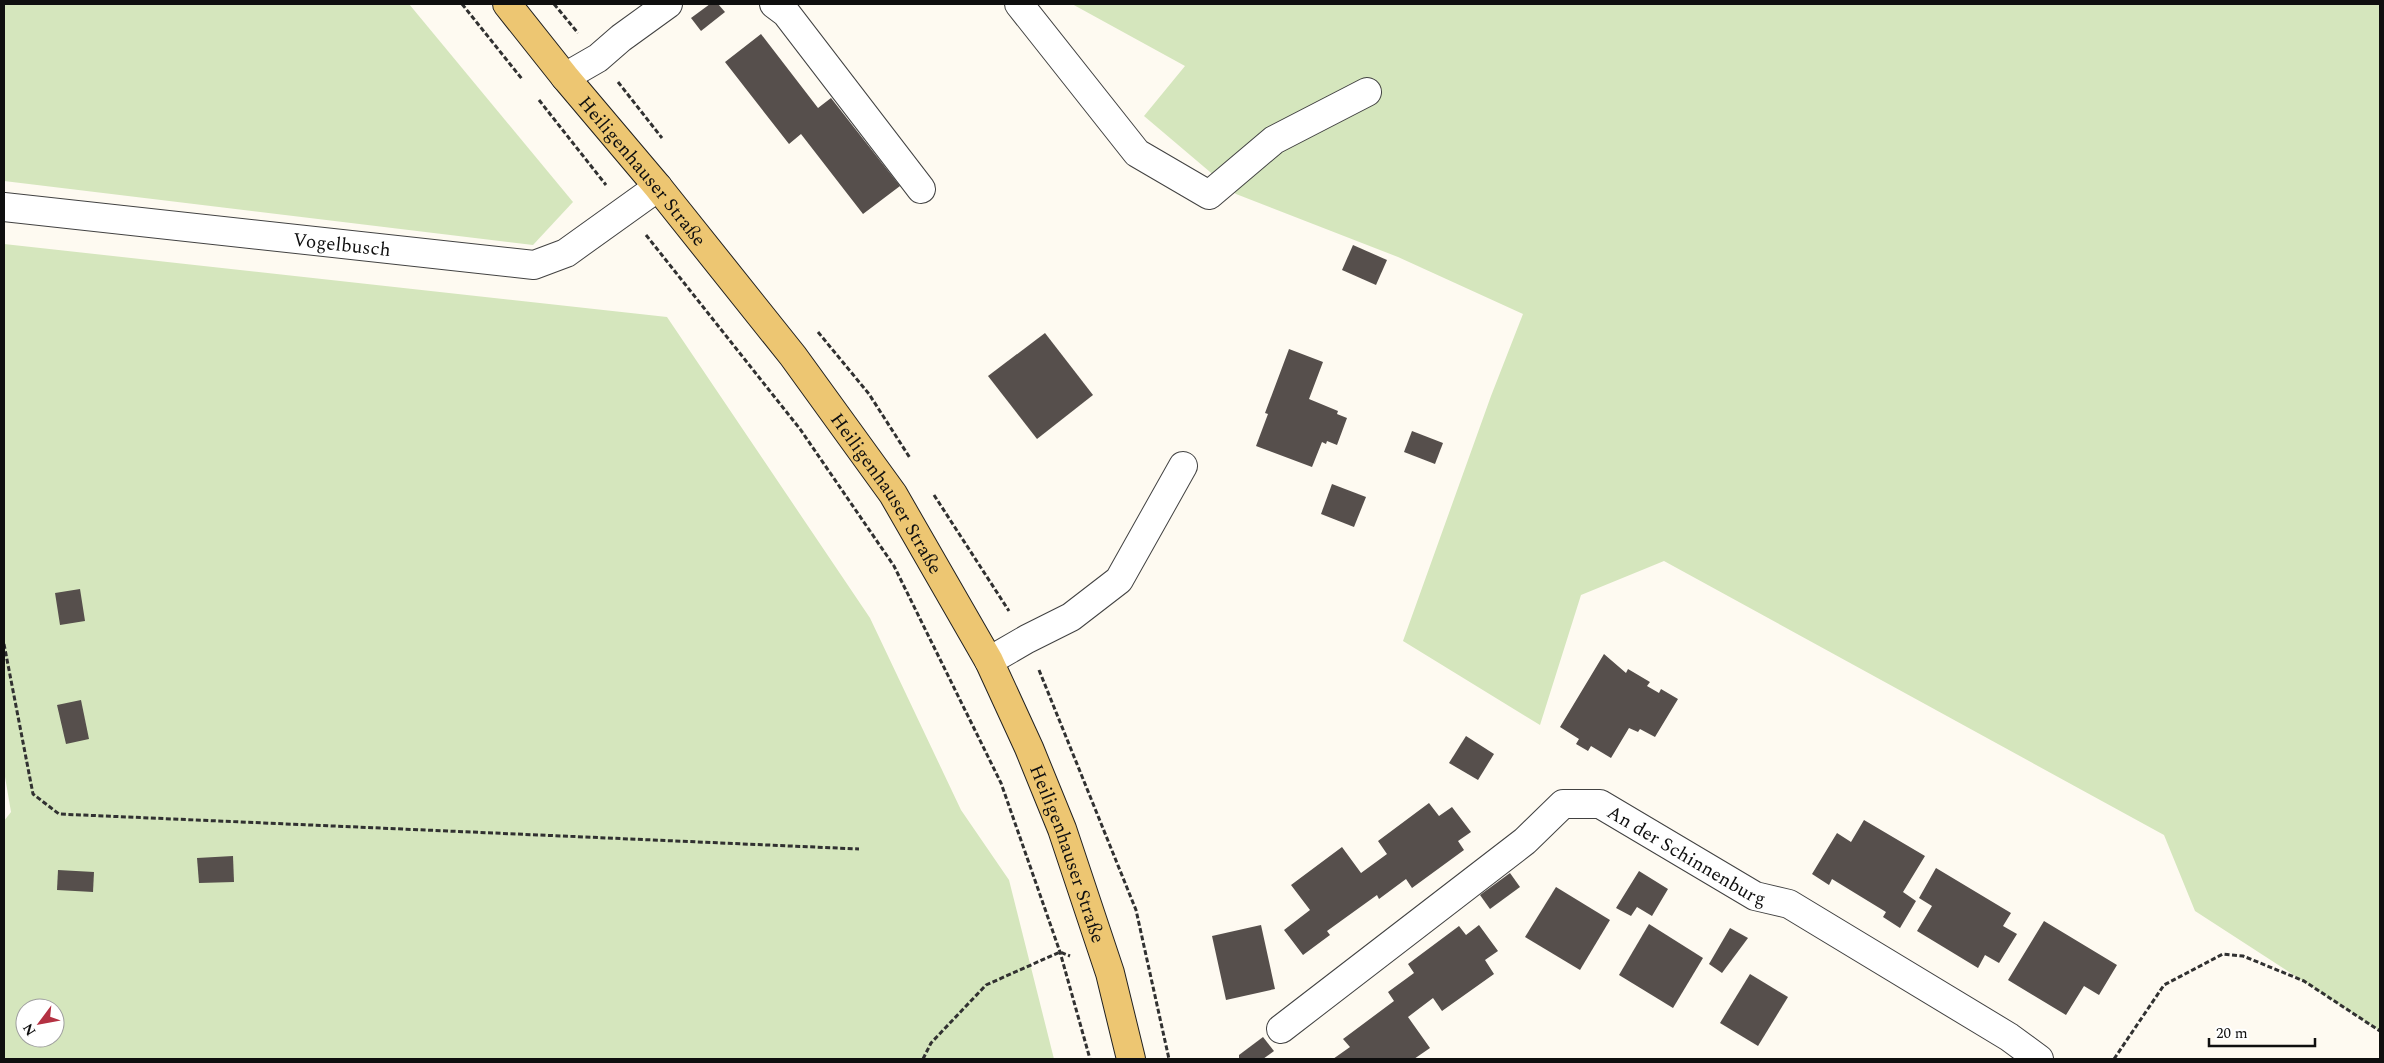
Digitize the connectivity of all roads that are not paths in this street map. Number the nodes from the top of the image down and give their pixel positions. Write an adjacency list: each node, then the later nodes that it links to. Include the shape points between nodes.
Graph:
1 (507, 4): 5 (main road, Heiligenhauser Straße)
2 (668, 4): 5 (street, via 598,58)
3 (774, 4): 8 (street, via 786,13)
4 (1019, 4): 6 (street, via 1137,153 1209,195 1274,140)
5 (565, 77): 7 (main road, Heiligenhauser Straße)
6 (1367, 92)
7 (658, 187): 9 (street, Vogelbusch, via 566,253 534,265); 11 (main road, Heiligenhauser Straße, via 793,356 893,494)
8 (921, 189)
9 (4, 207)
10 (1183, 466): 11 (street, via 1119,580 1071,617)
11 (989, 661): 13 (main road, Heiligenhauser Straße, via 1062,829 1110,972)
12 (1281, 1029): 14 (street, An der Schinnenburg, via 1525,840 1563,804 1600,804 1755,896 1789,904 2009,1037)
13 (1130, 1059)
14 (2039, 1059)

